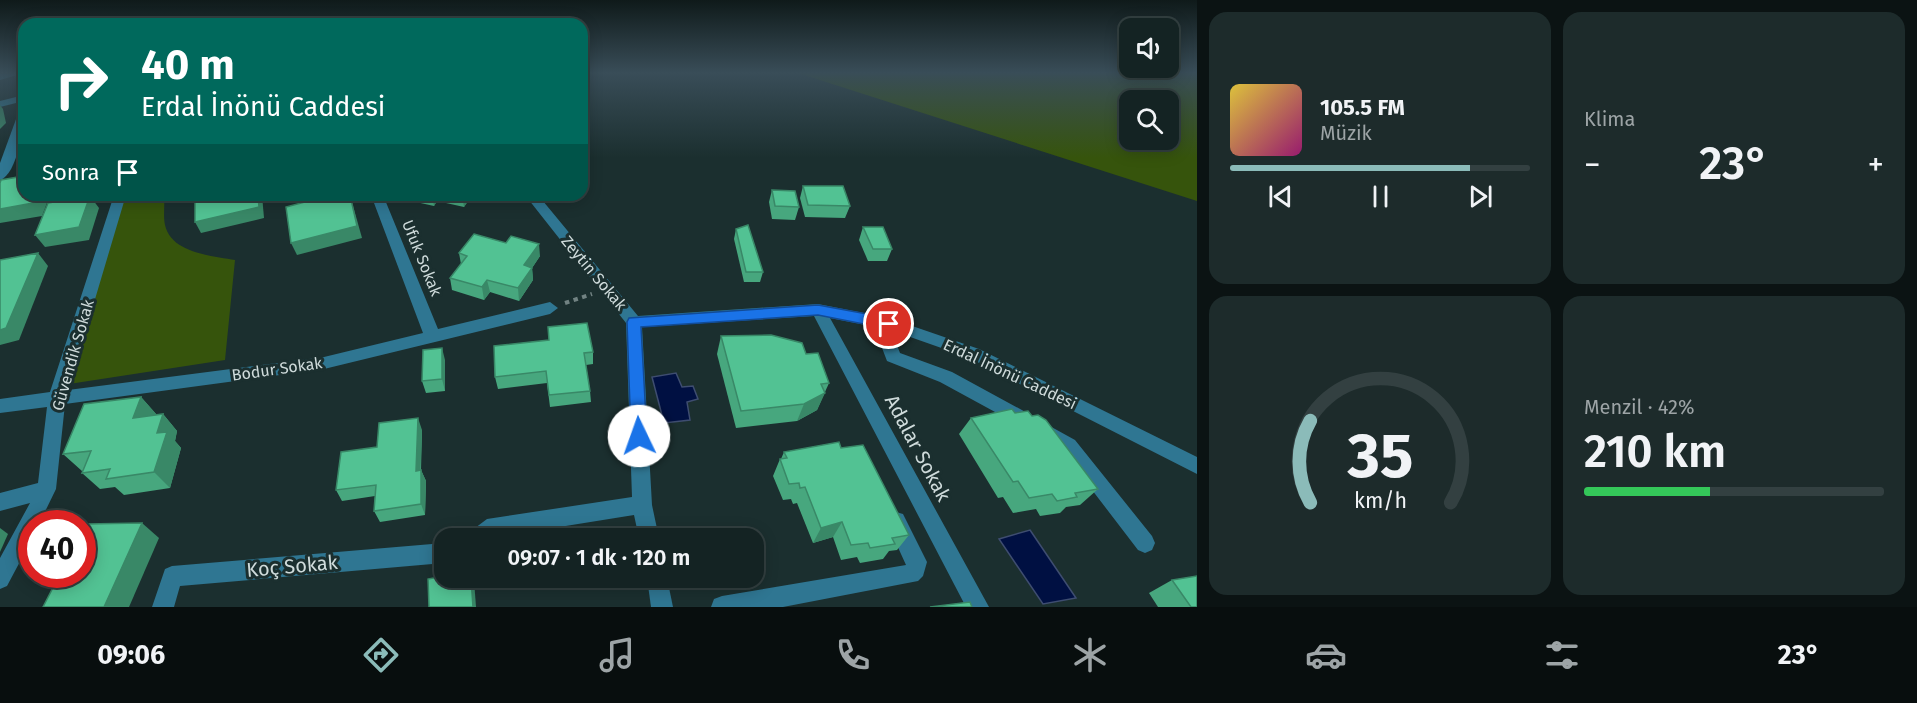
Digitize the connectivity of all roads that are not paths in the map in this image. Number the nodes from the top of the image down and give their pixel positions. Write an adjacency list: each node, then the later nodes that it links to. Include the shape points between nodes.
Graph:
1 (18, 136): 2 (street)
2 (12, 155): 3 (street)
3 (0, 176)
4 (118, 201): 12 (street, Güvendik Sokak)
5 (379, 201): 11 (street, Ufuk Sokak)
6 (536, 201): 9 (street, Zeytin Sokak)
7 (550, 308): 11 (street, Bodur Sokak)
8 (818, 310): 9 (street, Erdal İnönü Caddesi); 10 (street, Erdal İnönü Caddesi); 28 (street, Adalar Sokak)
9 (634, 322): 18 (street, Zeytin Sokak)
10 (889, 324): 14 (street, Erdal İnönü Caddesi, via 973,353); 21 (street, via 887,340 893,357 946,377 1069,446)
11 (432, 335): 12 (street, Bodur Sokak, via 324,363)
12 (57, 398): 13 (street, Bodur Sokak); 15 (street, Güvendik Sokak)
13 (0, 406)
14 (1197, 466)
15 (47, 489): 17 (street); 23 (street, Güvendik Sokak)
16 (886, 501): 27 (street, via 917,562 911,574)
17 (0, 502)
18 (642, 505): 19 (street); 20 (street, Zeytin Sokak)
19 (492, 528)
20 (647, 528)
21 (1145, 543)
22 (434, 555): 25 (street, Koç Sokak, via 172,576)
23 (0, 579)
24 (659, 588): 26 (street)
25 (163, 607)
26 (662, 607)
27 (722, 607)
28 (978, 607)

